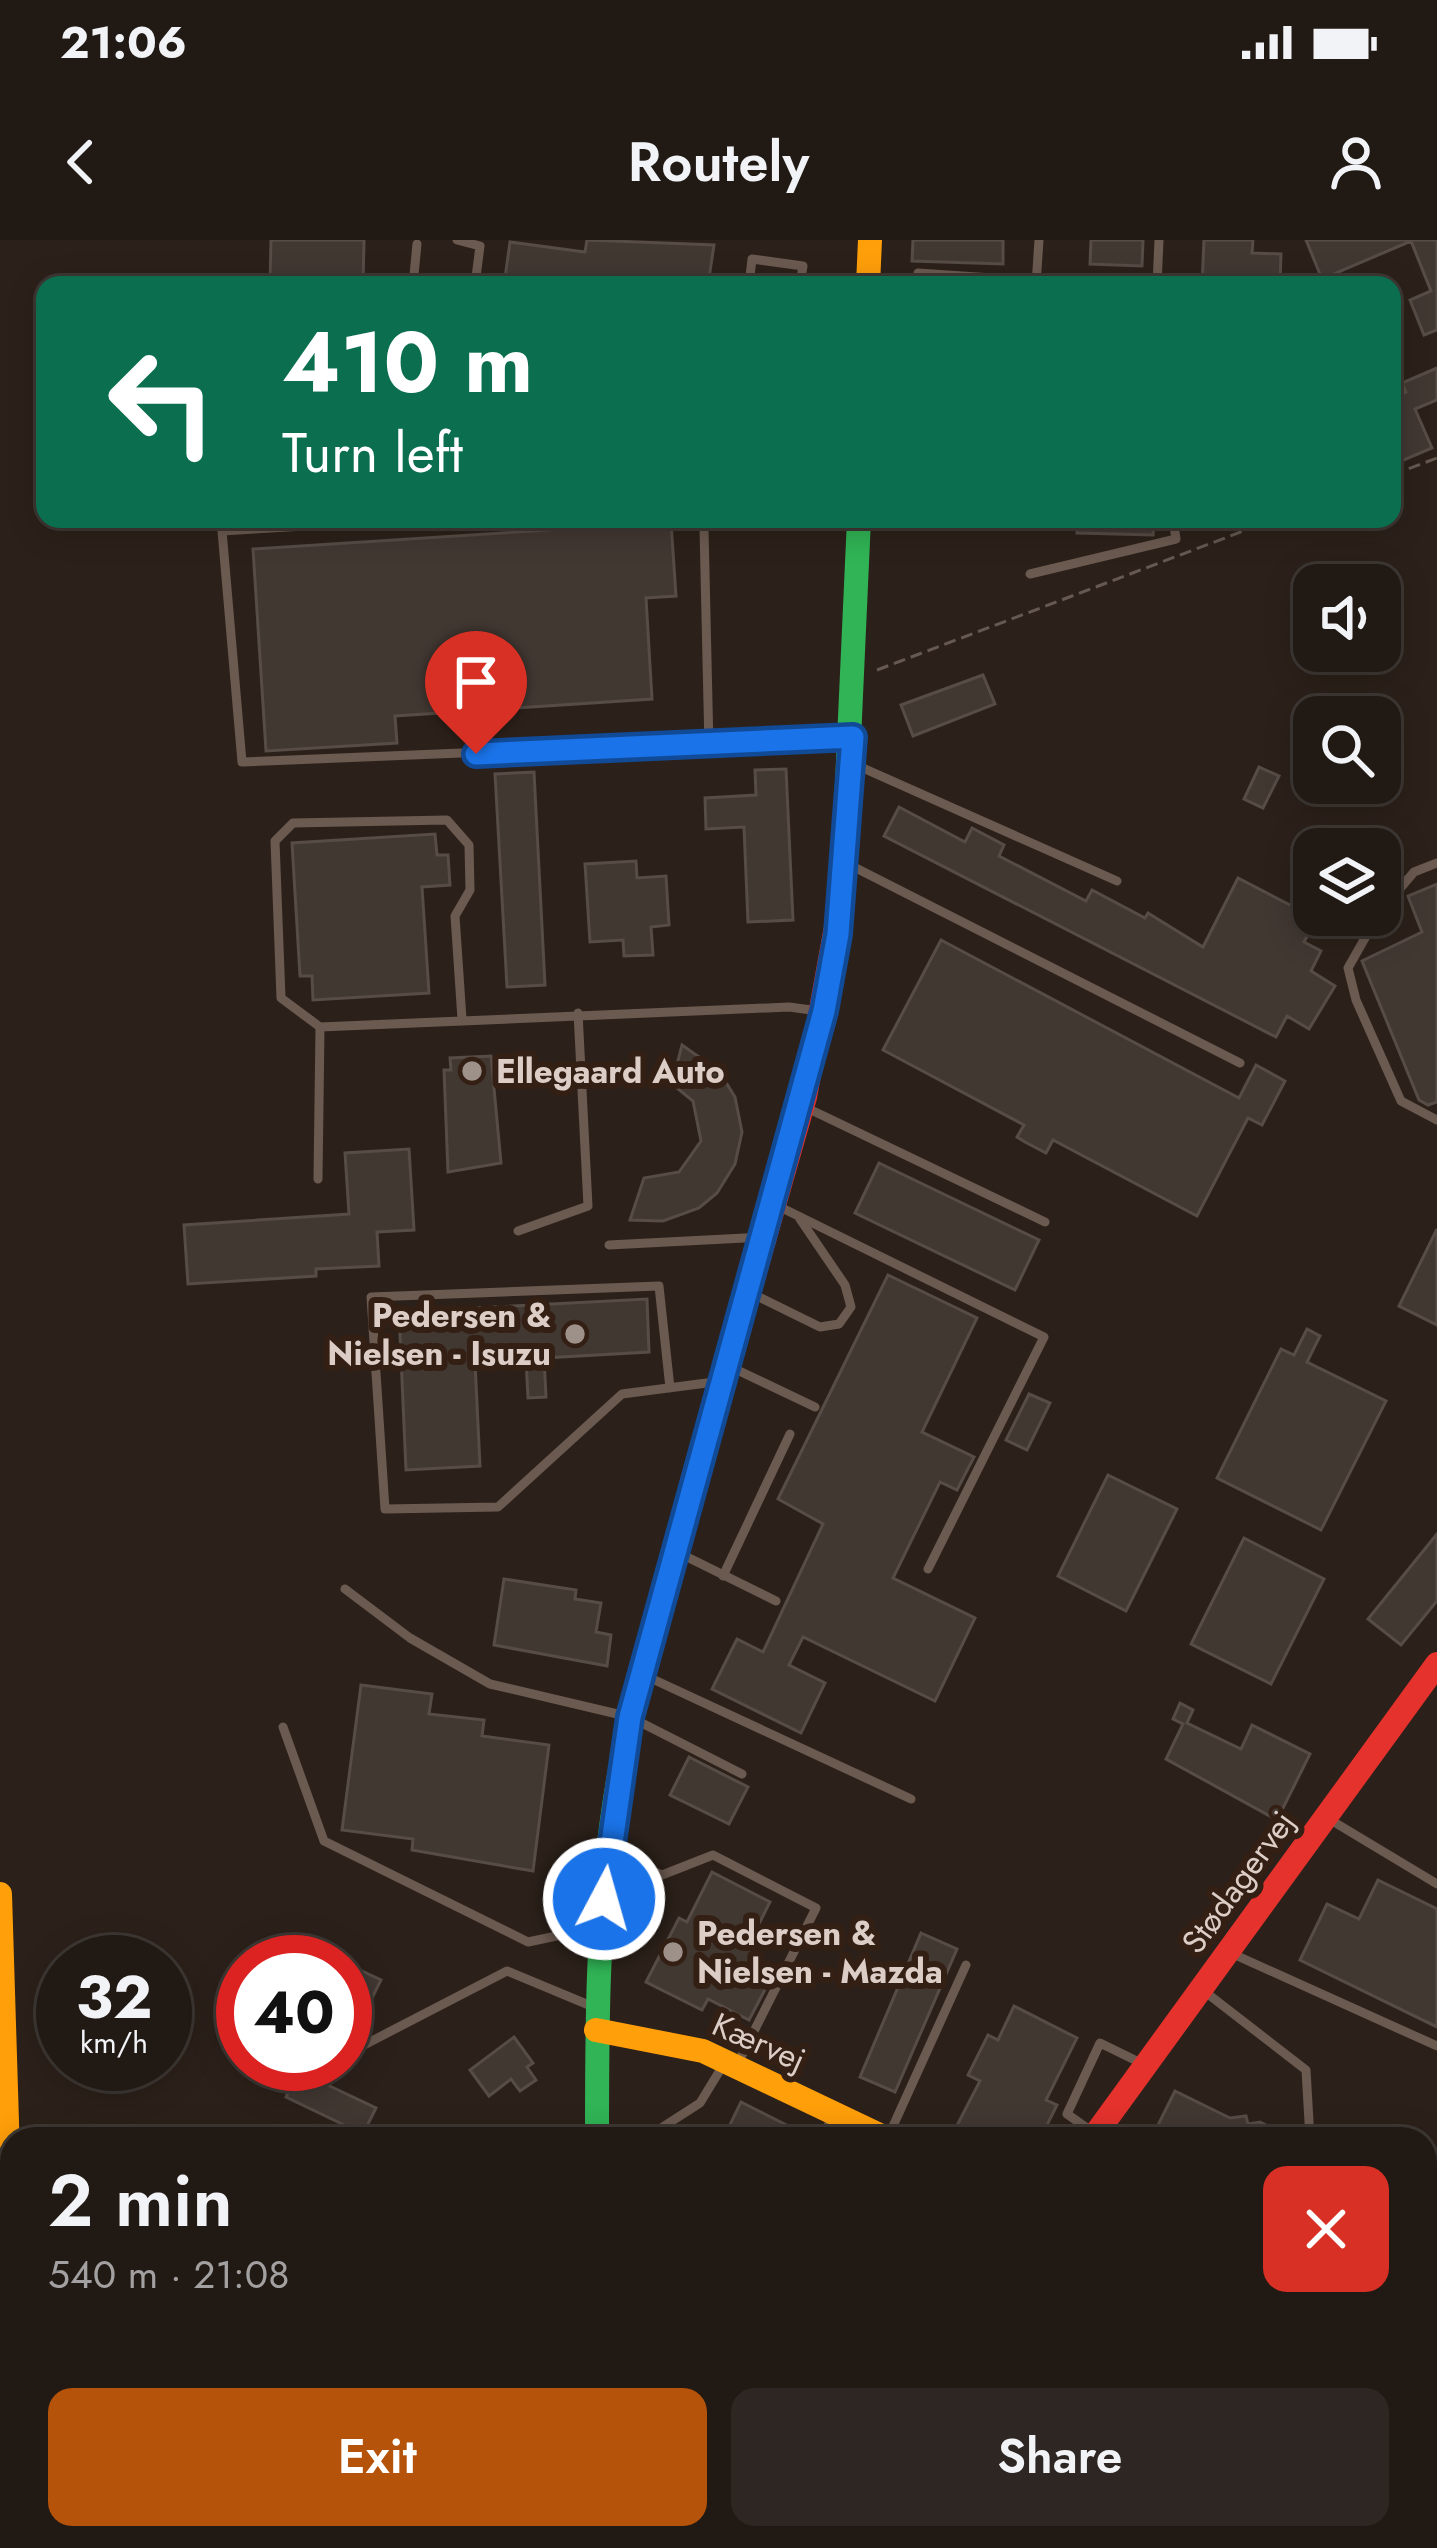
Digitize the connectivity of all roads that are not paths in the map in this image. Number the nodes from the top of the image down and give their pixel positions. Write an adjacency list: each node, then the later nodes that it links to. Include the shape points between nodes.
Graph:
1 (458, 240): 8 (lane, via 480,246)
2 (870, 240): 11 (main road)
3 (1039, 240): 13 (lane)
4 (1159, 240): 14 (lane)
5 (417, 244): 7 (lane)
6 (918, 274): 12 (lane)
7 (414, 276)
8 (476, 276)
9 (750, 276): 10 (lane, via 752,259 803,266)
10 (801, 276)
11 (868, 276)
12 (944, 276)
13 (1036, 276)
14 (1157, 276)
15 (258, 528): 20 (lane, via 221,530 242,762)
16 (703, 528): 20 (lane)
17 (859, 528): 21 (main road)
18 (1174, 528): 19 (lane, via 1176,539)
19 (1030, 574)
20 (710, 747): 21 (lane)
21 (852, 750): 22 (main road); 24 (lane)
22 (845, 862): 27 (main road); 31 (lane)
23 (1437, 862): 25 (lane)
24 (1117, 881)
25 (1401, 888)
26 (1366, 936): 33 (lane, via 1348,968 1356,1000 1401,1101)
27 (824, 1011): 28 (lane); 32 (main road)
28 (578, 1012): 29 (lane); 37 (lane, via 588,1206)
29 (462, 1019): 30 (lane); 30 (lane, via 455,916 470,890 469,845 447,820 293,823 275,841 281,998)
30 (320, 1027): 34 (lane)
31 (1240, 1063)
32 (802, 1106): 35 (main road); 36 (lane)
33 (1437, 1120)
34 (318, 1178)
35 (786, 1210): 38 (main road); 40 (lane, via 845,1285 851,1307 839,1324 820,1327); 46 (lane, via 1044,1337)
36 (1045, 1222)
37 (518, 1231)
38 (764, 1237): 39 (lane); 40 (main road)
39 (609, 1245)
40 (748, 1292): 41 (main road)
41 (725, 1374): 42 (lane); 43 (lane); 45 (main road)
42 (670, 1388): 42 (lane, via 622,1394 498,1508 385,1509 371,1297 659,1286)
43 (815, 1407)
44 (790, 1434): 47 (lane)
45 (674, 1551): 47 (lane); 51 (main road)
46 (928, 1569)
47 (723, 1576): 49 (lane)
48 (345, 1589): 52 (lane, via 490,1684)
49 (776, 1601)
50 (1437, 1664): 56 (main road, Stødagervej)
51 (641, 1674): 52 (main road); 55 (lane)
52 (630, 1717): 54 (lane); 57 (main road)
53 (283, 1727): 60 (lane, via 324,1841 528,1942 566,1934)
54 (742, 1774)
55 (910, 1799)
56 (1326, 1817): 58 (lane); 61 (main road, Stødagervej)
57 (608, 1854): 60 (main road); 67 (lane, via 662,1875 713,1855 816,1908)
58 (1437, 1884)
59 (0, 1894): 70 (main road)
60 (599, 1945): 64 (main road)
61 (1228, 1952): 63 (main road, Stødagervej); 66 (lane)
62 (966, 1965): 75 (lane)
63 (1201, 1989): 68 (main road, Stødagervej); 78 (lane, via 1306,2070)
64 (596, 2019): 65 (lane, via 507,1971); 67 (main road, Kærvej); 71 (main road)
65 (372, 2041)
66 (1437, 2046)
67 (732, 2063): 69 (main road, Kærvej); 72 (lane, via 700,2103)
68 (1145, 2066): 76 (lane, via 1100,2043 1066,2114); 77 (main road, Stødagervej)
69 (835, 2113): 73 (lane); 74 (main road, Kærvej)
70 (7, 2127)
71 (595, 2127)
72 (663, 2127)
73 (827, 2127)
74 (864, 2127)
75 (893, 2127)
76 (1083, 2127)
77 (1101, 2127)
78 (1309, 2127)

